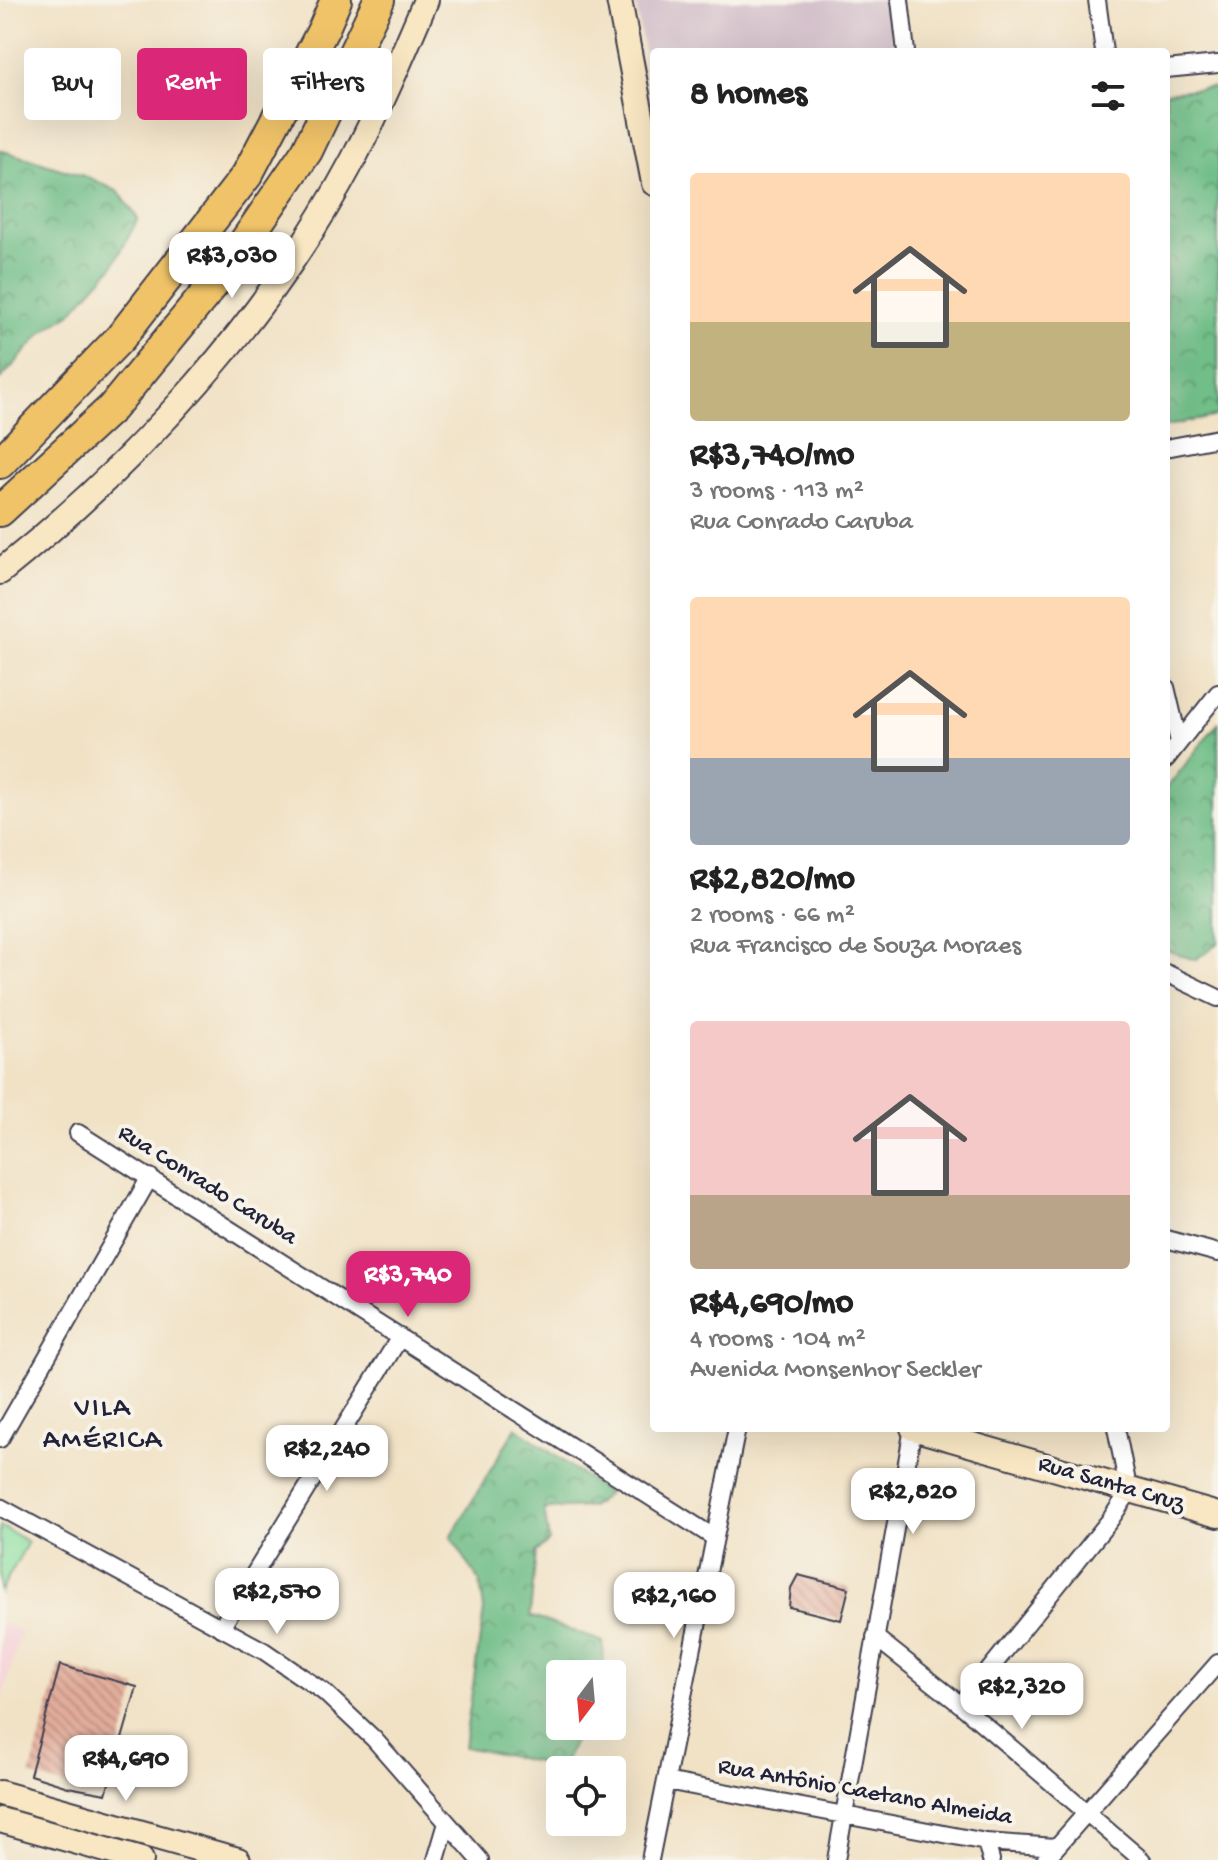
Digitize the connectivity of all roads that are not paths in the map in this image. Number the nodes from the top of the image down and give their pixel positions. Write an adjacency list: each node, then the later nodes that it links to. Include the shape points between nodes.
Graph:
1 (336, 0): 14 (highway, via 247,175 121,337)
2 (379, 0): 15 (highway, via 307,151 226,269 112,408)
3 (426, 0): 16 (main road, via 352,161 240,331 120,465)
4 (619, 0): 11 (main road)
5 (900, 0): 7 (street)
6 (1097, 0): 8 (street)
7 (906, 48)
8 (1103, 48)
9 (1218, 64): 10 (street)
10 (1170, 69)
11 (648, 126)
12 (1218, 438): 13 (street)
13 (1170, 447)
14 (0, 463)
15 (0, 511)
16 (0, 572)
17 (1218, 693): 19 (street)
18 (1170, 704): 19 (street)
19 (1179, 742): 20 (street)
20 (1170, 754)
21 (1170, 975): 23 (street)
22 (1218, 978): 23 (street)
23 (1210, 995)
24 (78, 1133): 25 (street, Rua Conrado Caruba)
25 (150, 1177): 28 (street, Rua Conrado Caruba); 33 (street)
26 (1170, 1240): 27 (street)
27 (1218, 1253)
28 (400, 1337): 37 (street, Rua Conrado Caruba); 38 (street)
29 (736, 1432): 37 (street)
30 (912, 1432): 39 (street)
31 (926, 1432): 34 (main road, Rua Santa Cruz)
32 (1117, 1432): 34 (street)
33 (0, 1439)
34 (1129, 1492): 36 (main road, Rua Santa Cruz); 41 (street)
35 (0, 1507): 38 (street)
36 (1218, 1515)
37 (715, 1538): 42 (street)
38 (221, 1628): 47 (street, via 324,1692 374,1739)
39 (875, 1637): 41 (street); 45 (street)
40 (1218, 1663): 44 (street)
41 (961, 1705): 44 (street)
42 (666, 1781): 45 (street, Rua Antônio Caetano Almeida); 54 (street)
43 (0, 1793): 51 (main road)
44 (1087, 1814): 49 (street); 57 (street)
45 (844, 1815): 48 (street, Rua Antônio Caetano Almeida); 55 (street)
46 (0, 1820): 50 (main road)
47 (447, 1823): 52 (street); 53 (street)
48 (986, 1842): 49 (street, Rua Antônio Caetano Almeida); 56 (street)
49 (1051, 1854)
50 (141, 1860)
51 (238, 1860)
52 (436, 1860)
53 (480, 1860)
54 (650, 1860)
55 (836, 1860)
56 (991, 1860)
57 (1142, 1860)

